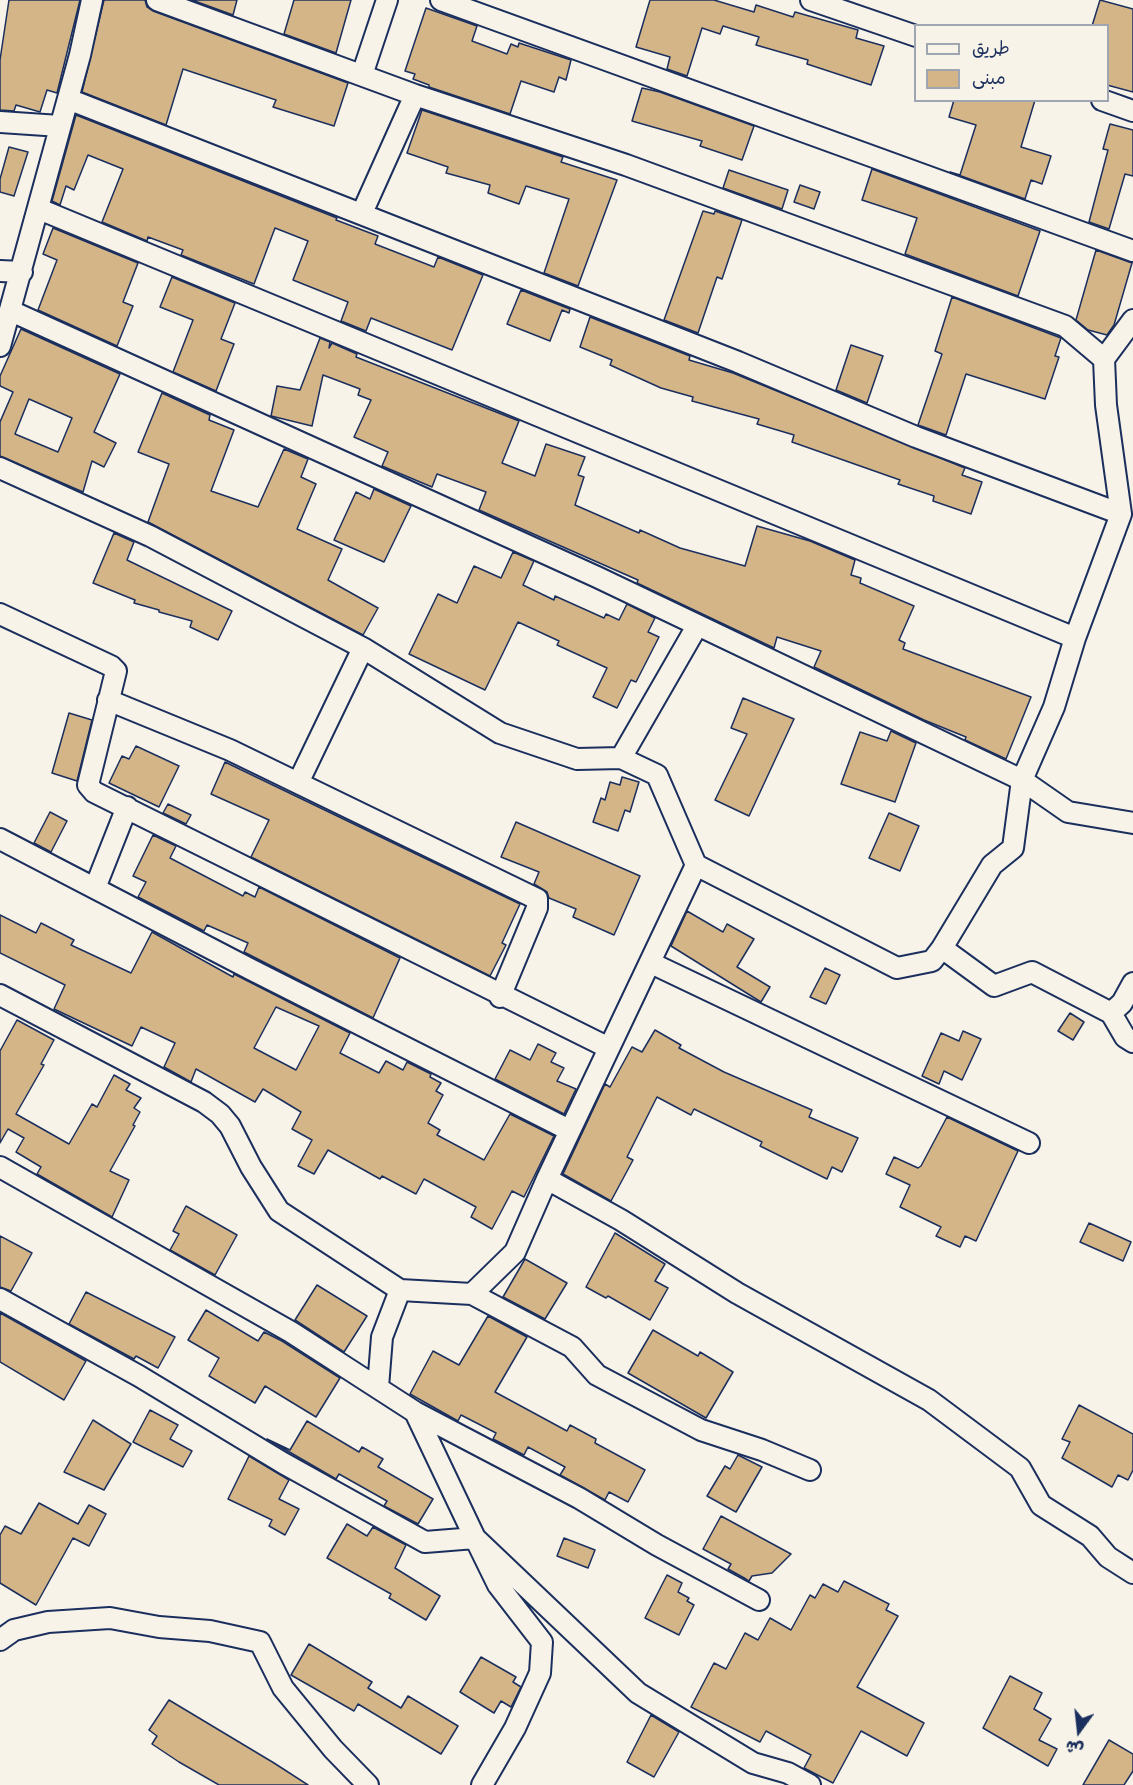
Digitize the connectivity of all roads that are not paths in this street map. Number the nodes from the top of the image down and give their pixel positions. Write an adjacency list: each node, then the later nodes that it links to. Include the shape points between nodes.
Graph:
1 (92, 0): 9 (street)
2 (158, 0): 7 (street)
3 (387, 0): 7 (street)
4 (441, 0): 16 (street)
5 (811, 0): 6 (street)
6 (914, 36)
7 (362, 75): 8 (street)
8 (415, 95): 15 (street); 22 (street, via 626,165 1065,326)
9 (68, 99): 13 (street); 15 (street)
10 (1108, 102): 11 (street)
11 (1133, 111)
12 (0, 122): 13 (street)
13 (60, 126): 14 (street)
14 (39, 209): 18 (street); 27 (street)
15 (362, 213): 24 (street)
16 (1133, 250)
17 (0, 272): 18 (street)
18 (22, 272): 19 (street)
19 (11, 311): 21 (street); 26 (street)
20 (1133, 320): 22 (street)
21 (0, 346)
22 (1104, 359): 24 (street, via 1106,405)
23 (0, 468): 28 (street, via 150,536)
24 (1124, 521): 27 (street)
25 (0, 614): 29 (street, via 111,666 116,672)
26 (697, 626): 30 (street); 31 (street)
27 (1075, 638): 31 (street, via 1054,707)
28 (363, 648): 30 (street, via 500,733 577,759); 32 (street)
29 (108, 700): 32 (street, via 230,750); 33 (street, via 88,785 94,792)
30 (621, 758): 36 (street, via 657,776)
31 (1022, 780): 34 (street, via 1068,812); 38 (street, via 1013,848 992,865)
32 (298, 783): 42 (street, via 537,899 537,908)
33 (127, 807): 37 (street); 42 (street)
34 (1133, 822)
35 (0, 839): 37 (street)
36 (696, 865): 38 (street, via 897,968 932,962); 39 (street)
37 (95, 888): 46 (street)
38 (942, 948): 43 (street, via 994,986 1032,972)
39 (651, 963): 45 (street); 47 (street)
40 (1133, 983): 43 (street)
41 (0, 995): 50 (street, via 204,1102 230,1126 279,1211)
42 (500, 996): 45 (street)
43 (1111, 1013): 44 (street, via 1125,1037)
44 (1133, 1042)
45 (609, 1048): 46 (street)
46 (570, 1130): 49 (street)
47 (1029, 1143)
48 (0, 1167): 53 (street, via 282,1326)
49 (547, 1179): 51 (street, via 515,1252); 57 (street, via 621,1220 736,1293 928,1400 1020,1468 1041,1505 1090,1536 1108,1557)
50 (400, 1290): 51 (street); 53 (street, via 382,1337)
51 (472, 1294): 55 (street, via 572,1347 597,1376 701,1430)
52 (0, 1299): 56 (street, via 425,1542)
53 (378, 1387): 54 (street)
54 (415, 1412): 56 (street); 58 (street, via 579,1497 657,1545)
55 (810, 1470)
56 (475, 1538): 61 (street, via 498,1585 542,1642 540,1673 515,1728); 62 (street, via 638,1694 753,1763 788,1773)
57 (1133, 1573)
58 (759, 1599)
59 (0, 1640): 60 (street, via 14,1630 48,1622 110,1618 260,1642 283,1688)
60 (368, 1785)
61 (482, 1785)
62 (810, 1785)

